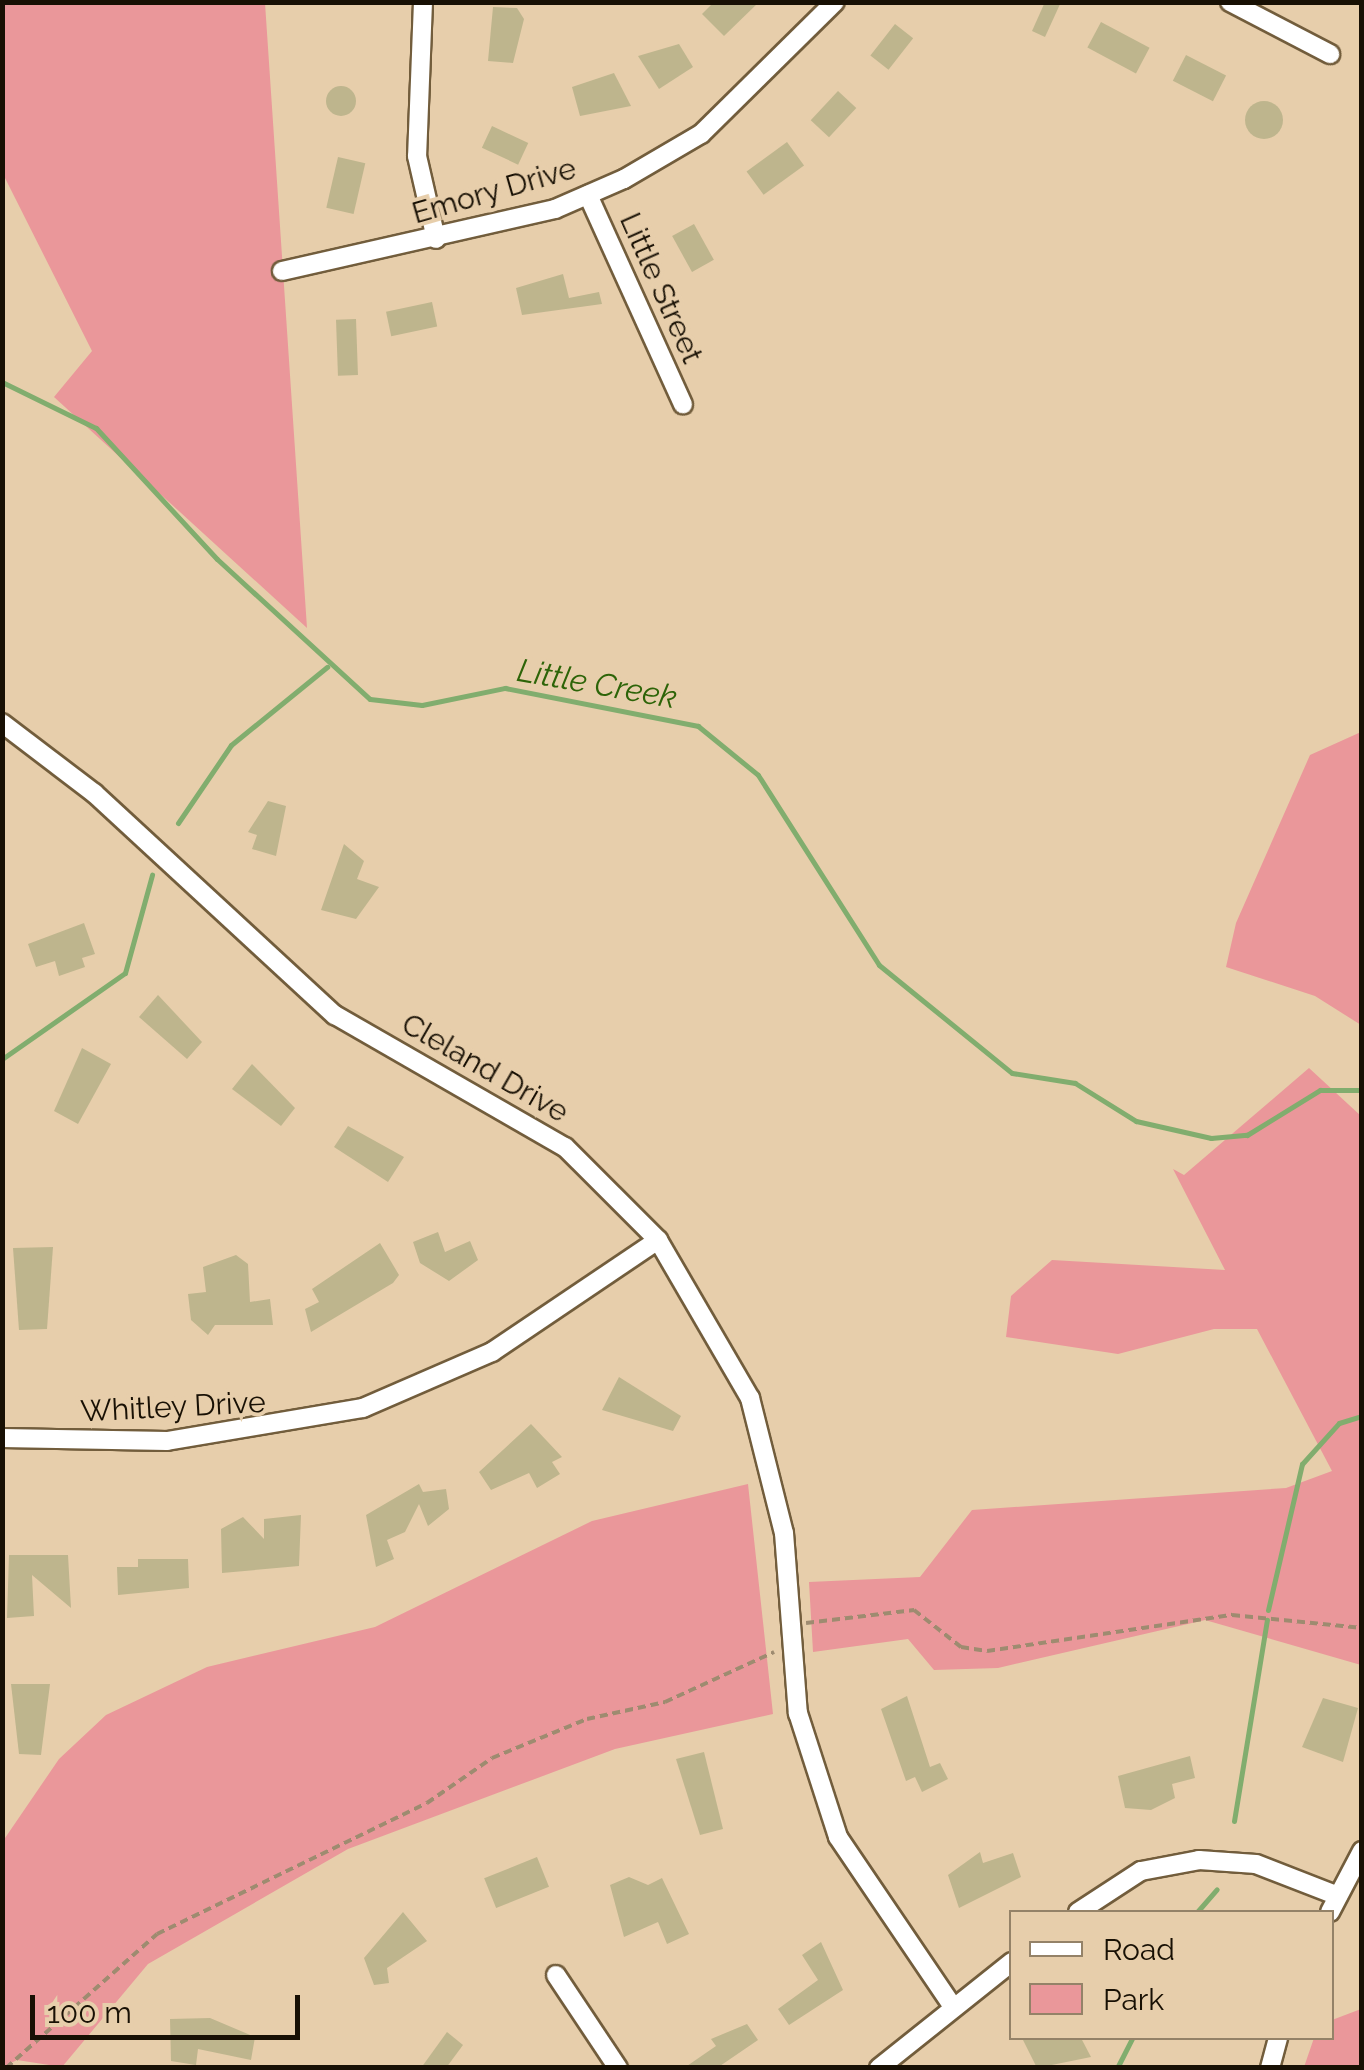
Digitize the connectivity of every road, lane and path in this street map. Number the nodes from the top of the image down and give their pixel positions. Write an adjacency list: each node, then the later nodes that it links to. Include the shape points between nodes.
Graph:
1 (424, 2): 6 (street, via 417,156)
2 (835, 2): 5 (street, Emory Drive, via 701,134)
3 (1230, 2): 4 (street)
4 (1330, 54)
5 (588, 194): 6 (street, Emory Drive); 8 (street, Little Street)
6 (436, 239): 7 (street, Emory Drive)
7 (282, 271)
8 (683, 404)
9 (2, 723): 10 (street, Cleland Drive, via 94,793 335,1014 566,1147)
10 (658, 1240): 11 (street, Whitley Drive, via 492,1352 363,1408 186,1440); 20 (street, Cleland Drive, via 698,1294 750,1398 784,1533 798,1713 838,1837)
11 (2, 1438)
12 (799, 1624): 13 (path, via 914,1610 960,1647 987,1650 1232,1615)
13 (1362, 1628)
14 (776, 1652): 22 (path, via 665,1702 588,1719 492,1758 427,1803 158,1934)
15 (1362, 1851): 16 (street)
16 (1334, 1904): 17 (street, via 1256,1864 1199,1860 1141,1871)
17 (1081, 1910)
18 (1009, 1964): 20 (street)
19 (556, 1975): 23 (street)
20 (952, 2007): 24 (street)
21 (1277, 2040): 25 (street)
22 (6, 2068)
23 (618, 2068)
24 (879, 2068)
25 (1270, 2068)

